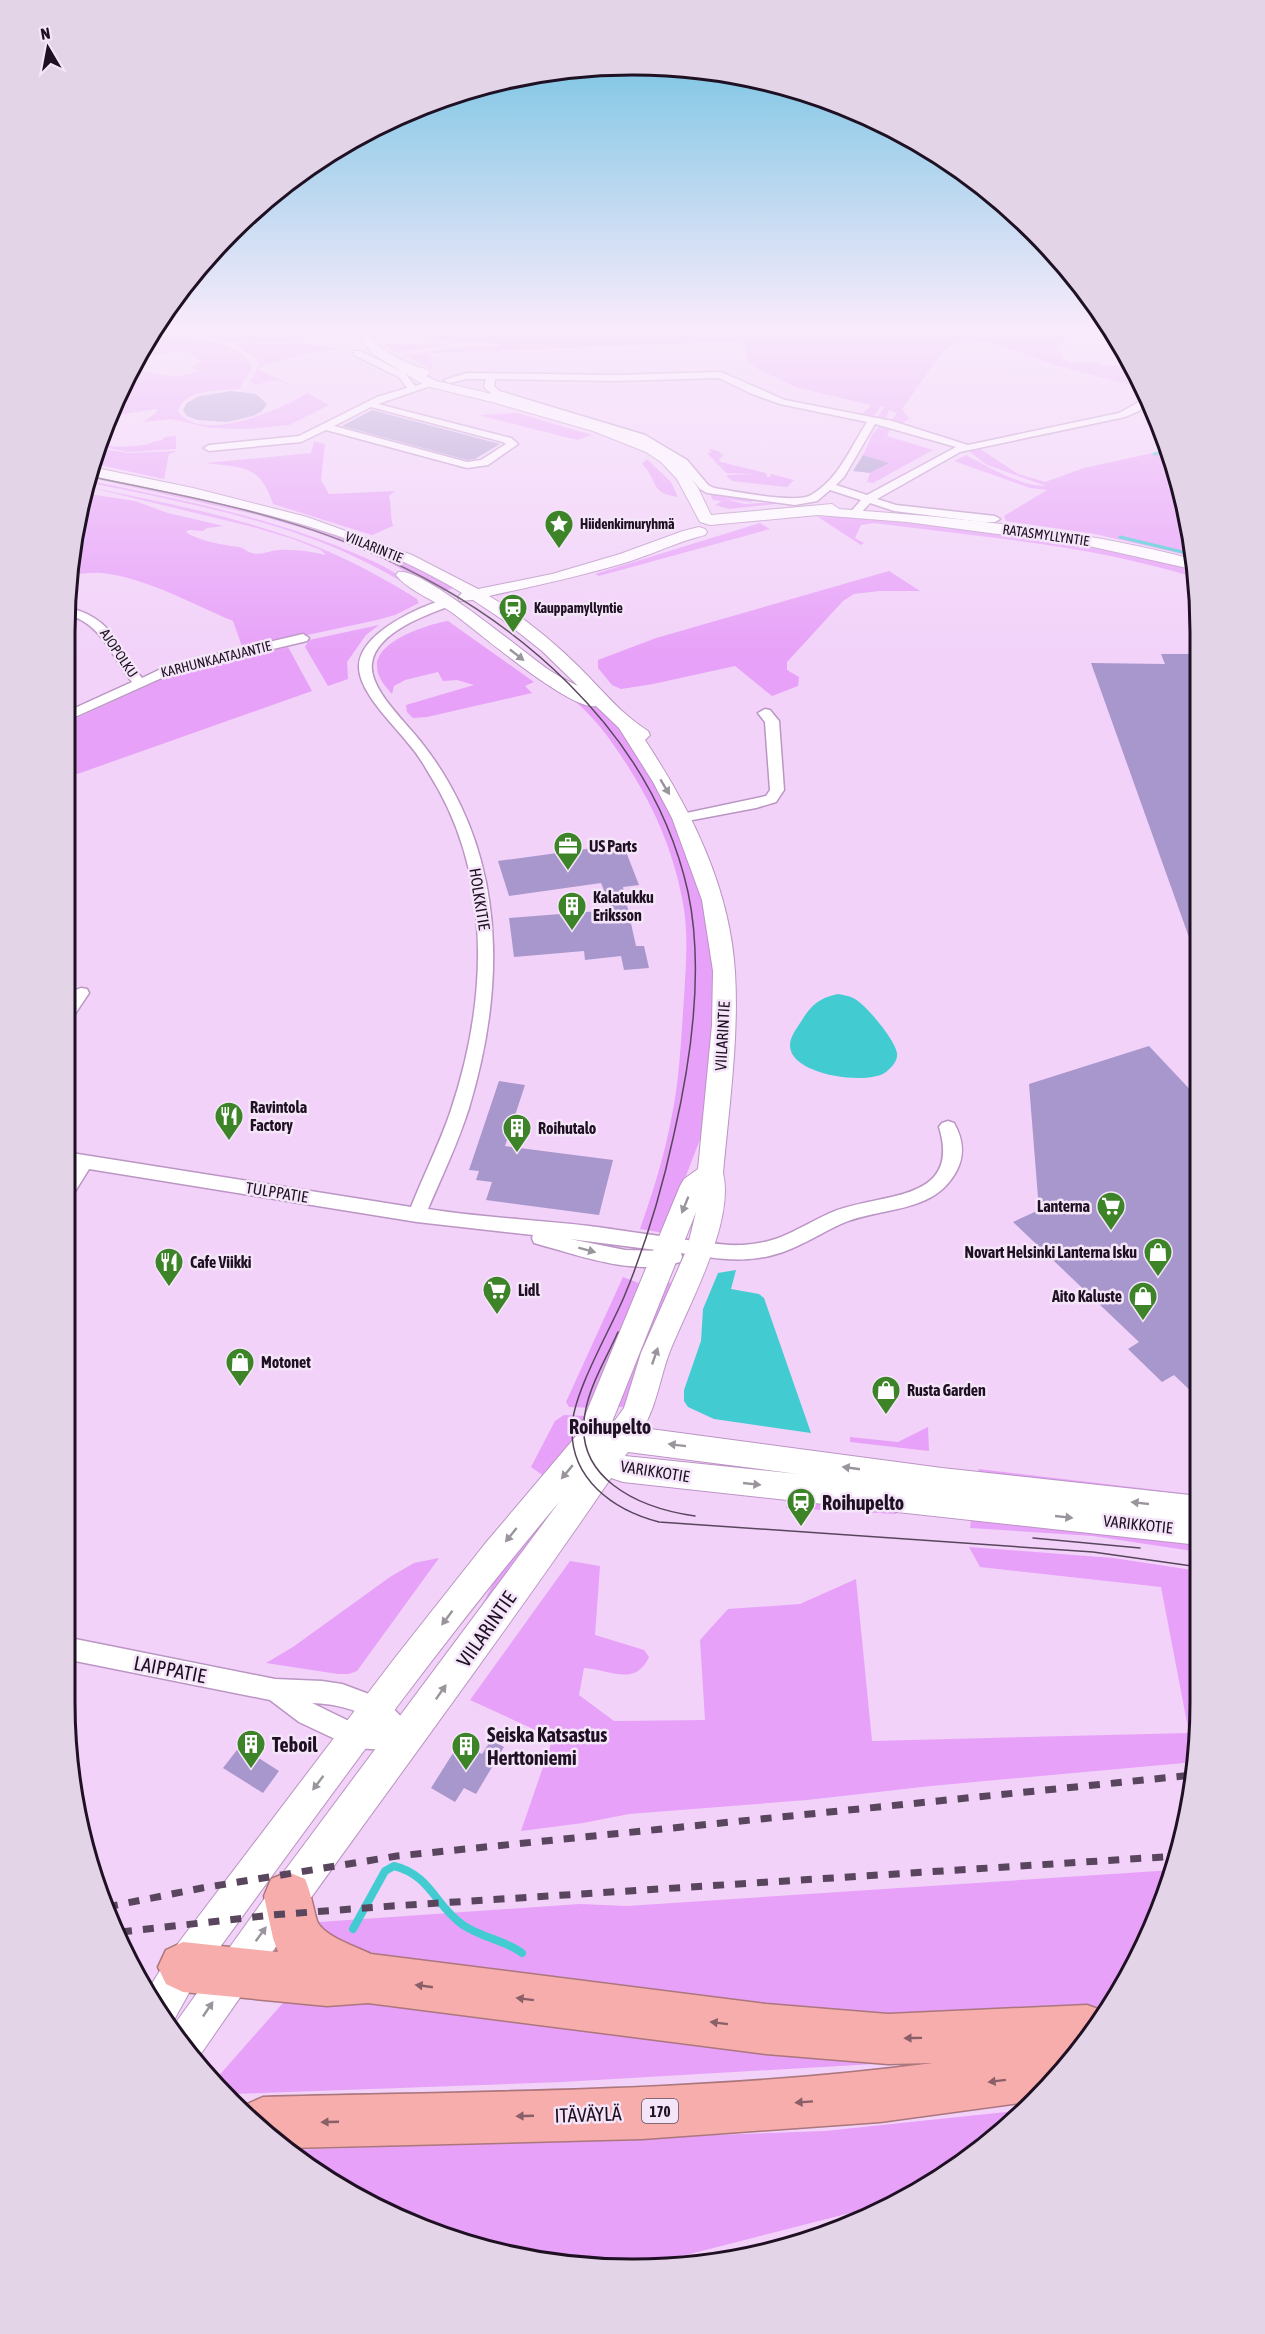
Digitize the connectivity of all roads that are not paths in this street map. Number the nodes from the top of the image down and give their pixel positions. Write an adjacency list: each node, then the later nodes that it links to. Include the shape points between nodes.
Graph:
1 (303, 438): 10 (street)
2 (367, 438): 3 (street, via 467,465 484,463 513,444)
3 (499, 438)
4 (623, 438): 14 (main road, via 643,446 680,472)
5 (640, 438): 13 (street, via 683,462 711,491 799,502 813,499)
6 (862, 438): 13 (street)
7 (936, 438): 9 (street)
8 (1010, 438): 9 (street)
9 (965, 447): 15 (street)
10 (209, 448)
11 (99, 473): 22 (main road, VIILARINTIE, via 319,526 398,556)
12 (96, 480): 23 (main road, VIILARINTIE, via 259,518 321,537 375,559)
13 (830, 486): 15 (street)
14 (693, 498): 18 (main road); 19 (main road, via 700,505)
15 (868, 499): 16 (street); 17 (street, via 894,508)
16 (855, 512): 19 (main road, RATASMYLLYNTIE, via 816,510); 21 (main road, RATASMYLLYNTIE, via 1089,540)
17 (995, 519)
18 (685, 521): 19 (main road, via 684,530); 20 (main road)
19 (706, 525): 20 (main road)
20 (656, 546): 22 (main road, via 626,558)
21 (1185, 563)
22 (480, 597): 23 (main road); 29 (main road, VIILARINTIE, via 554,652)
23 (454, 606): 29 (main road, VIILARINTIE, one-way to 29, via 543,674); 38 (street, HOLKKITIE, via 390,631 372,647 364,664 380,699 422,753 453,804 474,856 486,932 484,1016 473,1067 449,1141)
24 (76, 613): 26 (street, AJOPOLKU, via 96,620)
25 (303, 638): 26 (street, KARHUNKAATAJANTIE, via 182,666)
26 (139, 682): 27 (street, KARHUNKAATAJANTIE)
27 (75, 713)
28 (765, 713): 30 (street, via 772,721 777,790 771,799)
29 (620, 720): 30 (main road, VIILARINTIE, via 658,750 672,769)
30 (690, 816): 36 (main road, VIILARINTIE, via 713,900 724,971 724,1016)
31 (81, 993): 32 (street)
32 (75, 1002)
33 (948, 1127): 39 (street, TULPPATIE, via 954,1157 944,1177 915,1198 838,1217 786,1245 739,1253)
34 (75, 1161): 35 (street, TULPPATIE)
35 (84, 1162): 37 (street); 38 (street, TULPPATIE)
36 (710, 1173): 39 (main road, VIILARINTIE, via 714,1189); 40 (main road, VIILARINTIE, one-way to 40, via 693,1186)
37 (75, 1177)
38 (417, 1215): 40 (street, TULPPATIE, via 490,1225 598,1253)
39 (700, 1250): 40 (street, TULPPATIE); 41 (main road, VIILARINTIE, one-way to 39, via 637,1412 655,1353)
40 (666, 1252): 41 (main road, VIILARINTIE)
41 (605, 1448): 42 (main road, VARIKKOTIE, one-way to 41, via 756,1455); 43 (main road, VARIKKOTIE, one-way to 43, via 623,1469); 46 (main road, VIILARINTIE, one-way to 46, via 573,1464 482,1571); 48 (main road, VIILARINTIE, one-way to 41)
42 (1190, 1509)
43 (1190, 1530)
44 (75, 1650): 45 (street, LAIPPATIE)
45 (275, 1690): 46 (street, LAIPPATIE, via 327,1693); 47 (street, LAIPPATIE, via 308,1714)
46 (377, 1708): 47 (main road, VIILARINTIE); 48 (street)
47 (354, 1736): 48 (street, LAIPPATIE); 52 (main road, VIILARINTIE, one-way to 52)
48 (406, 1739): 49 (main road, VIILARINTIE)
49 (288, 1896): 50 (main road, VIILARINTIE, one-way to 49); 51 (highway, via 297,1938 316,1954)
50 (233, 1971): 51 (highway, via 327,1981); 52 (highway); 54 (main road, VIILARINTIE, one-way to 50)
51 (368, 1978): 53 (highway, one-way to 51, via 888,2039 766,2029)
52 (172, 1987)
53 (1083, 2030)
54 (188, 2039)
55 (1047, 2074): 56 (highway, ITÄVÄYLÄ / 170, one-way to 56, via 880,2096 642,2113)
56 (267, 2123)

